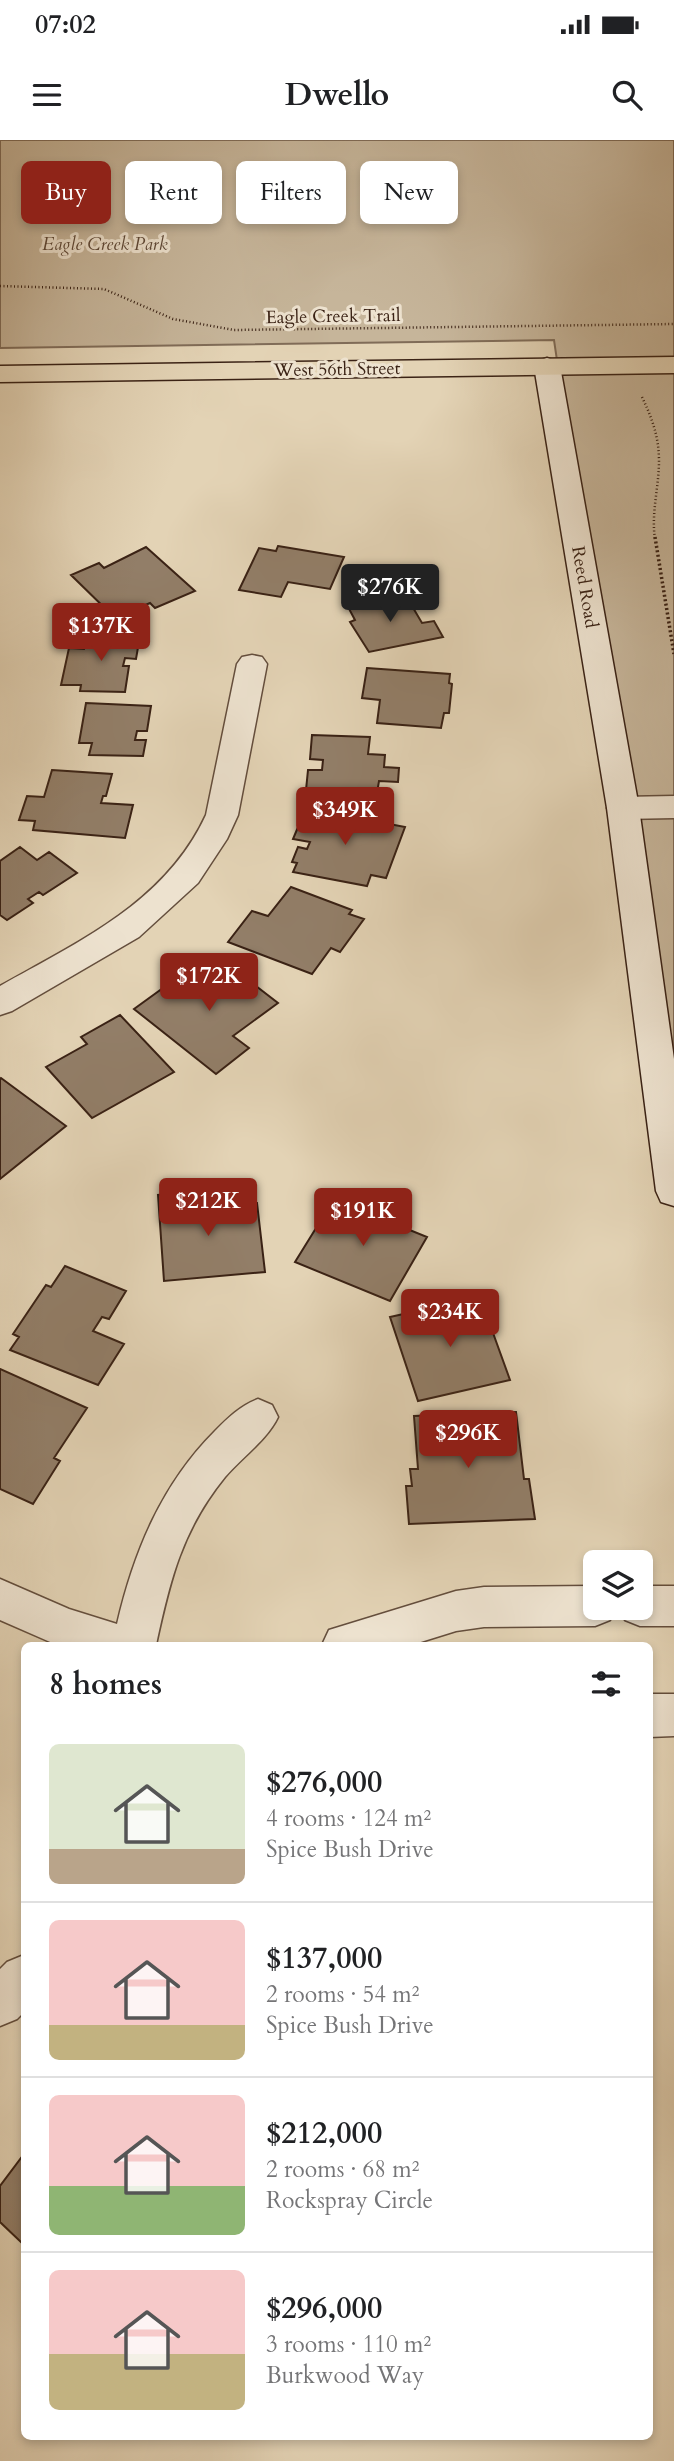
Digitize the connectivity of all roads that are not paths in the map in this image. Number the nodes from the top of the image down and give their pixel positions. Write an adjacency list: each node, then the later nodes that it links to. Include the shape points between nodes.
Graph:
1 (674, 365): 2 (main road, West 56th Street)
2 (547, 366): 3 (main road, West 56th Street); 6 (main road, Reed Road)
3 (0, 374)
4 (252, 664): 7 (main road, via 222,815 187,875 127,929)
5 (674, 807): 6 (main road)
6 (623, 808): 8 (main road, Reed Road)
7 (0, 1002)
8 (674, 1191)
9 (258, 1417): 15 (main road, via 234,1437 186,1498 154,1564)
10 (0, 1599): 14 (main road)
11 (583, 1606): 16 (main road, via 456,1611)
12 (653, 1606): 13 (main road)
13 (674, 1606)
14 (110, 1642)
15 (135, 1642)
16 (354, 1642)
17 (674, 1715): 18 (main road)
18 (653, 1716)
19 (21, 1982): 20 (main road)
20 (0, 2002)

